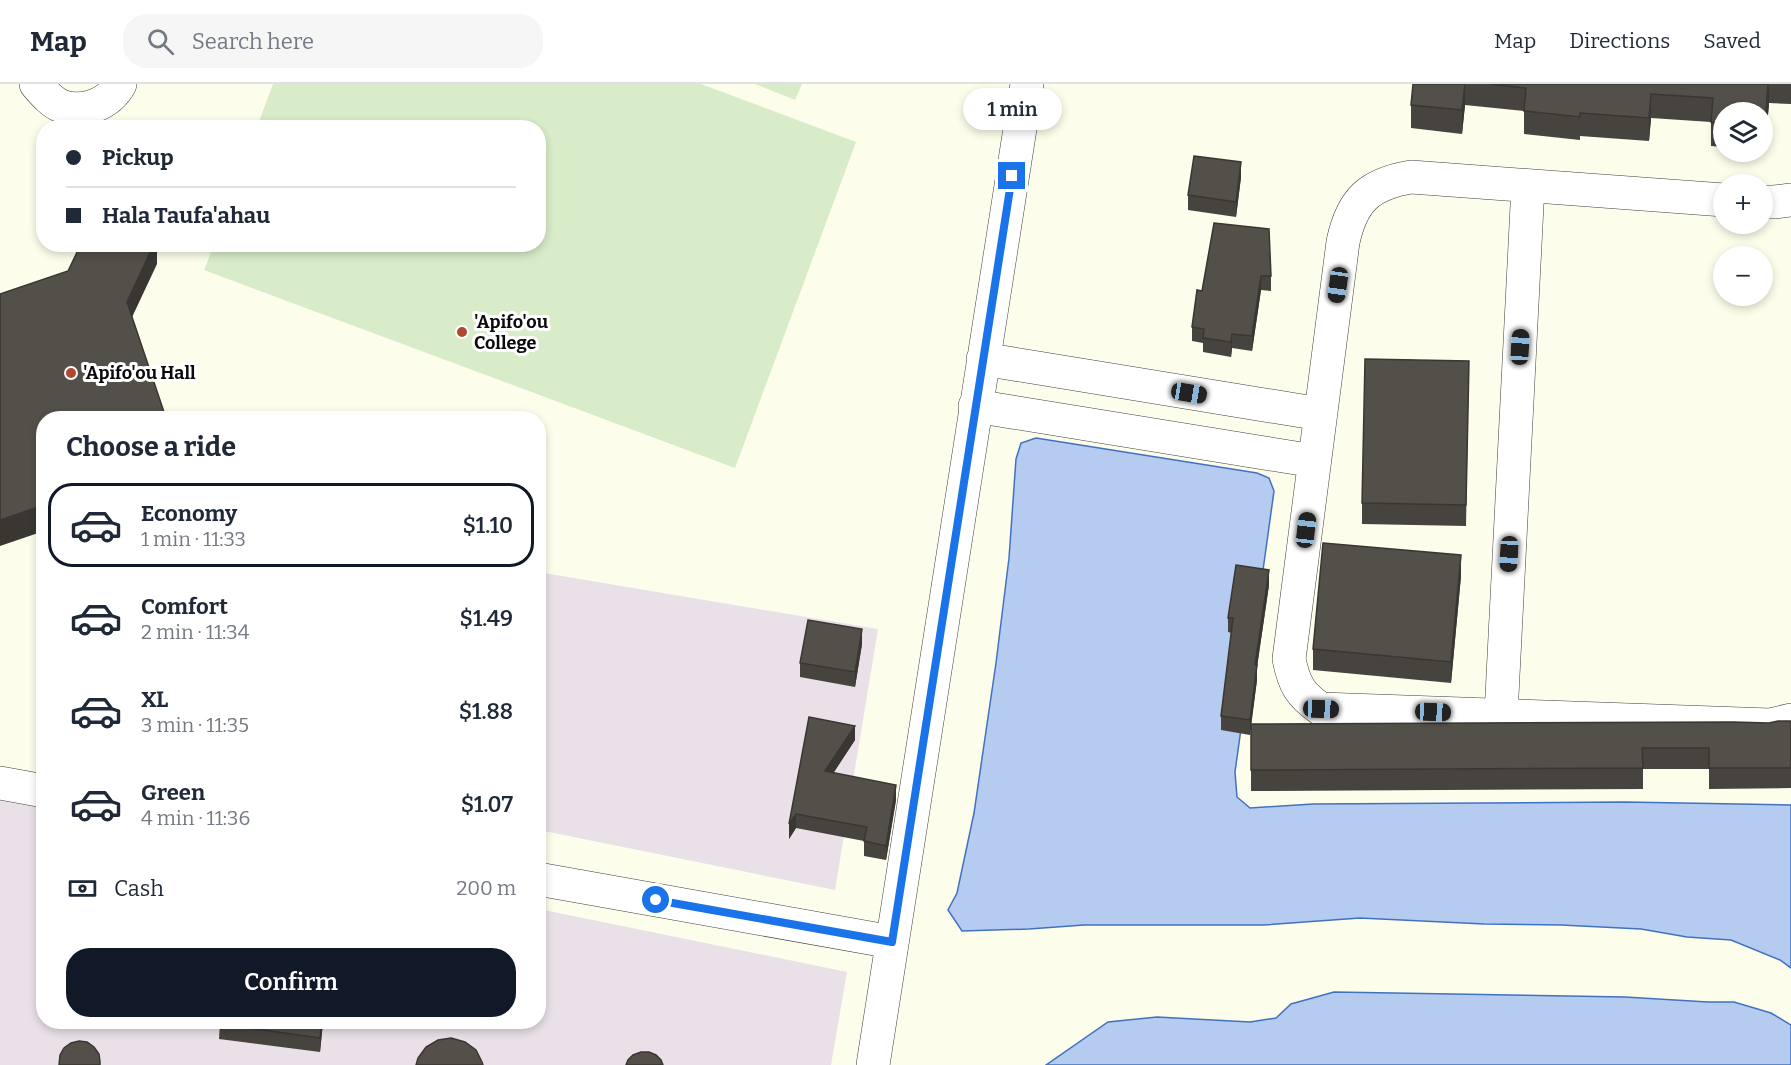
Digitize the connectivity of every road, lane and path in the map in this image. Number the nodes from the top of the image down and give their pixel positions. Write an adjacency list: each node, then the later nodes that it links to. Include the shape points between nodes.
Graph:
1 (36, 84): 2 (street, via 60,105 76,109 93,107 108,99)
2 (120, 84)
3 (1027, 84): 8 (street)
4 (1528, 186): 5 (street); 10 (street, via 1411,177 1372,190 1358,204 1343,242); 12 (street)
5 (1713, 199)
6 (1791, 200): 7 (street)
7 (1773, 202)
8 (983, 359): 9 (street); 10 (street)
9 (975, 406): 11 (street); 17 (street)
10 (1320, 414): 11 (street)
11 (1314, 461): 12 (street, via 1289,659 1298,688 1321,709)
12 (1501, 715): 13 (street, via 1770,724)
13 (1791, 720)
14 (0, 783): 15 (street)
15 (36, 790)
16 (546, 880): 17 (street)
17 (892, 942): 18 (street)
18 (873, 1065)

